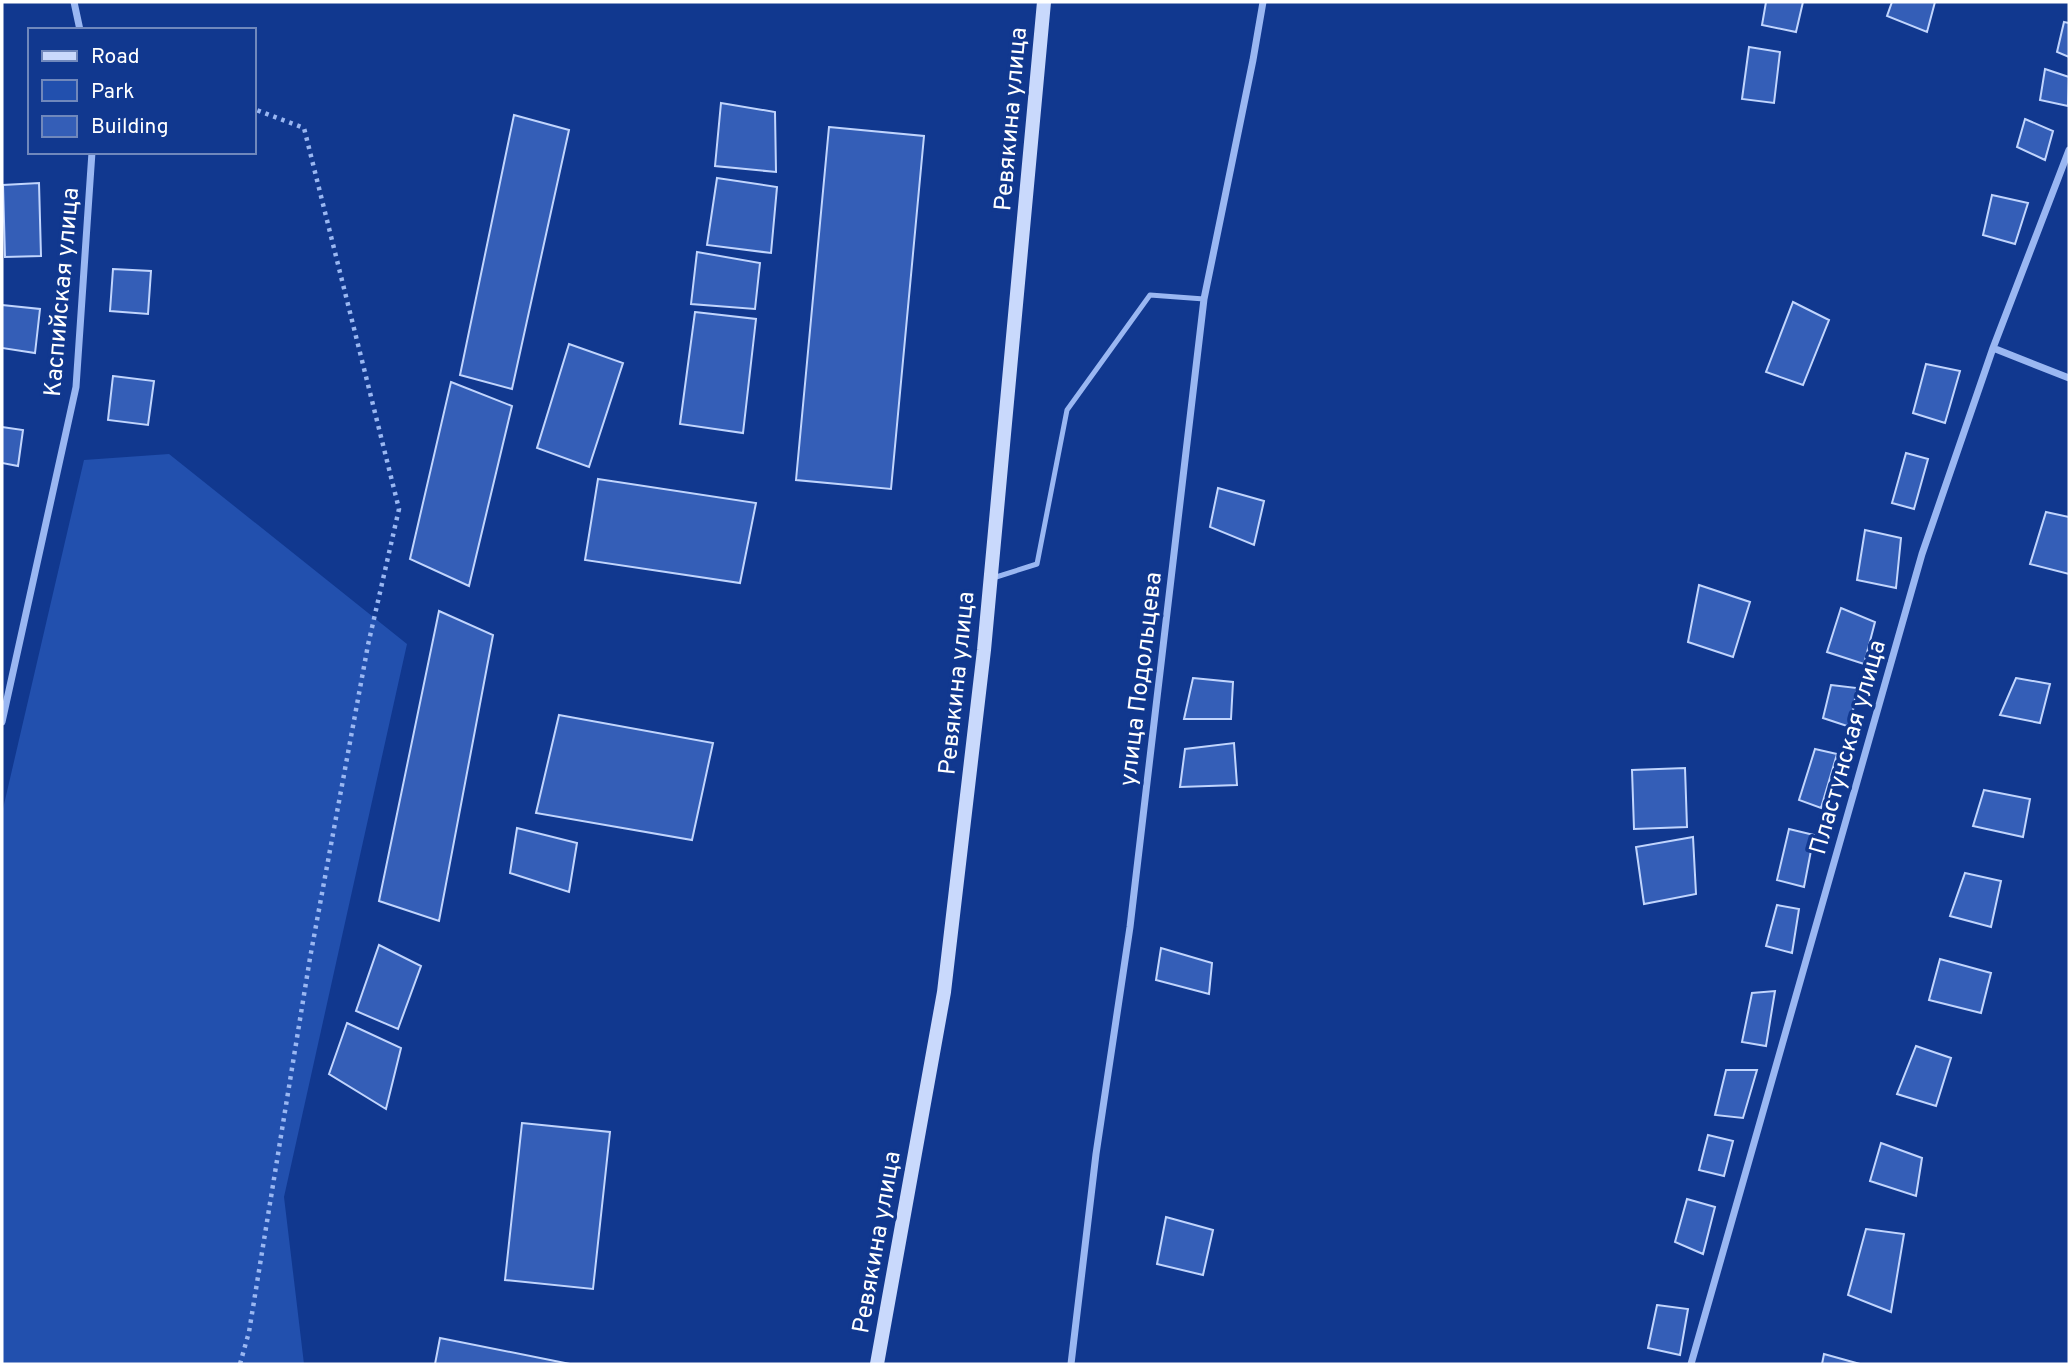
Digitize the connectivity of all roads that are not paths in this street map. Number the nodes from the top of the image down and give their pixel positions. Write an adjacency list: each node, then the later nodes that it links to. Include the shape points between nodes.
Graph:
1 (74, 2): 4 (street)
2 (1044, 2): 10 (main road, Ревякина улица)
3 (1263, 2): 7 (street, улица Подольцева)
4 (80, 28)
5 (2069, 150): 8 (street, Пластунская улица)
6 (92, 154): 11 (street, Каспийская улица, via 76,387)
7 (1204, 299): 10 (lane, via 1150,295 1067,410 1037,564); 13 (street, улица Подольцева, via 1130,927)
8 (1993, 348): 9 (street); 14 (street, Пластунская улица, via 1922,554)
9 (2069, 378)
10 (990, 579): 12 (main road, Ревякина улица, via 944,992)
11 (2, 722)
12 (877, 1364)
13 (1071, 1364)
14 (1691, 1364)

